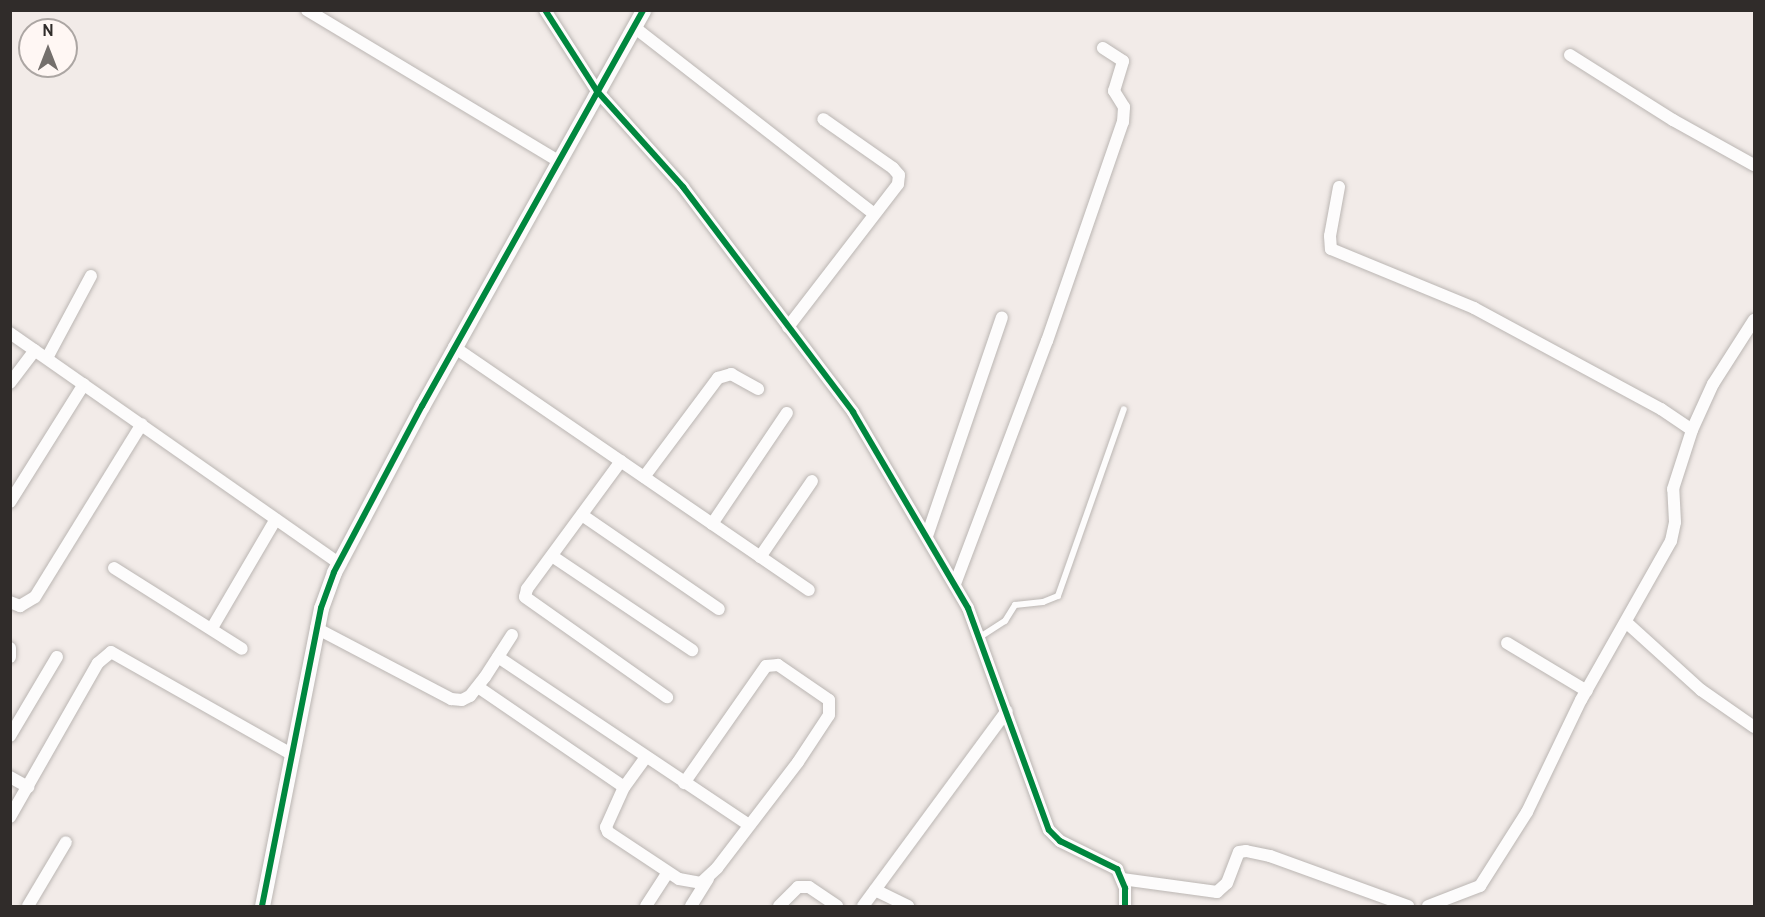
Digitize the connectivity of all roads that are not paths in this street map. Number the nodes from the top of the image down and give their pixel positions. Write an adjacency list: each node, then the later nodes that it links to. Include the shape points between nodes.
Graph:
1 (307, 10): 9 (street)
2 (545, 10): 7 (street)
3 (643, 10): 4 (street)
4 (634, 27): 7 (street); 12 (street)
5 (1103, 48): 40 (street, via 1124,61 1114,91 1124,107 1124,122 1047,342)
6 (1570, 55): 10 (street, via 1673,120)
7 (597, 91): 9 (street); 16 (street, via 683,187)
8 (823, 119): 12 (street, via 899,175 898,184)
9 (558, 161): 18 (street)
10 (1755, 165)
11 (1340, 187): 27 (street, via 1331,249 1474,308 1661,409)
12 (874, 214): 16 (street)
13 (91, 276): 20 (street)
14 (1002, 316): 35 (street)
15 (1755, 320): 27 (street, via 1713,384)
16 (788, 327): 35 (street, via 852,412)
17 (10, 333): 19 (street)
18 (454, 347): 28 (street); 38 (street)
19 (35, 350): 20 (street); 21 (street)
20 (47, 358): 22 (street)
21 (10, 382)
22 (84, 384): 26 (street); 31 (street)
23 (758, 389): 29 (street, via 731,374 718,378)
24 (1124, 409): 48 (lane, via 1058,596 1015,605 1005,621)
25 (787, 413): 34 (street)
26 (142, 424): 33 (street); 42 (street, via 35,597 20,606)
27 (1692, 430): 44 (street, via 1673,489 1675,522 1671,541)
28 (621, 462): 29 (street); 32 (street)
29 (644, 477): 34 (street)
30 (812, 481): 37 (street)
31 (10, 502)
32 (582, 515): 36 (street); 43 (street)
33 (276, 519): 38 (street); 45 (street)
34 (712, 524): 37 (street)
35 (927, 536): 40 (street)
36 (552, 556): 52 (street); 58 (street, via 527,589 525,597 531,605)
37 (760, 557): 41 (street)
38 (339, 563): 46 (street)
39 (114, 568): 45 (street)
40 (955, 584): 48 (street)
41 (809, 590)
42 (10, 602)
43 (719, 609)
44 (1627, 623): 57 (street); 60 (street, via 1701,690)
45 (212, 628): 51 (street)
46 (316, 628): 56 (street, via 451,699 470,696); 62 (street)
47 (512, 635): 55 (street)
48 (980, 637): 59 (street)
49 (1507, 643): 57 (street)
50 (10, 648): 53 (street)
51 (242, 649)
52 (692, 650)
53 (10, 657)
54 (57, 657): 61 (street)
55 (498, 657): 56 (street); 63 (street)
56 (478, 687): 67 (street)
57 (1587, 690): 85 (street, via 1527,812 1486,879 1480,886)
58 (667, 697)
59 (1007, 711): 73 (street, via 1049,830 1060,842 1108,863); 74 (street)
60 (1755, 728)
61 (10, 736)
62 (291, 754): 66 (street, via 111,652 98,663); 76 (street)
63 (646, 757): 65 (street); 67 (street)
64 (10, 777): 66 (street)
65 (684, 783): 69 (street); 69 (street, via 766,666 778,665 824,694 831,708 829,716)
66 (28, 787): 68 (street)
67 (624, 787): 71 (street, via 608,818 608,832)
68 (10, 817)
69 (749, 825): 72 (street)
70 (66, 842): 75 (street)
71 (668, 872): 72 (street, via 693,884); 77 (street)
72 (708, 878): 78 (street)
73 (1122, 879): 83 (street); 84 (street, via 1217,892 1227,883 1239,852 1246,851 1270,856)
74 (875, 890): 81 (street); 82 (street)
75 (28, 906)
76 (262, 906)
77 (646, 906)
78 (691, 906)
79 (778, 906): 80 (street, via 798,887 809,887)
80 (837, 906)
81 (863, 906)
82 (908, 906)
83 (1125, 906)
84 (1407, 906)
85 (1428, 906)

